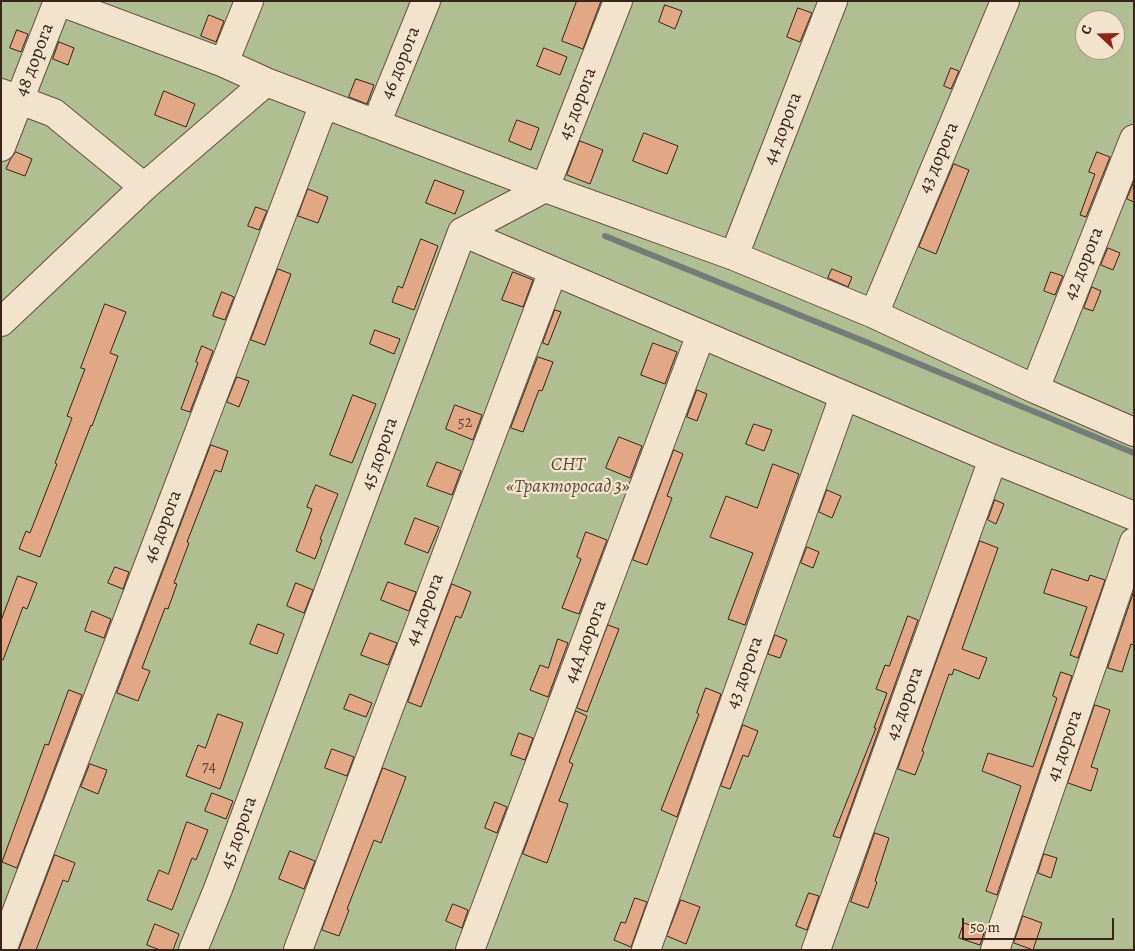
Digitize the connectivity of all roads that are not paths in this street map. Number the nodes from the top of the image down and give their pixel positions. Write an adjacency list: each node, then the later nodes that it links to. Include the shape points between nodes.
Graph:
1 (58, 1): 7 (street); 9 (street, 48 дорога)
2 (249, 1): 7 (street)
3 (426, 1): 11 (street, 46 дорога)
4 (618, 1): 15 (street, 45 дорога)
5 (833, 1): 17 (street, 44 дорога)
6 (1005, 1): 19 (street, 43 дорога)
7 (224, 63): 8 (street)
8 (266, 82): 10 (street); 14 (street)
9 (10, 97): 13 (street, 48 дорога); 14 (street, via 54,112)
10 (324, 104): 11 (street); 28 (street, 46 дорога)
11 (376, 124): 15 (street)
12 (1134, 139): 22 (street, 42 дорога)
13 (1, 148)
14 (144, 187): 20 (street)
15 (545, 188): 16 (street); 17 (street)
16 (462, 232): 18 (street); 29 (street, 45 дорога)
17 (734, 256): 19 (street)
18 (553, 271): 21 (street); 30 (street, 44 дорога)
19 (874, 314): 22 (street)
20 (1, 322)
21 (701, 334): 23 (street); 31 (street, 44А дорога)
22 (1035, 389): 24 (street)
23 (844, 396): 25 (street); 32 (street, 43 дорога)
24 (1134, 432)
25 (993, 459): 26 (street); 33 (street, 42 дорога)
26 (1134, 516)
27 (1134, 542): 34 (street, 41 дорога)
28 (2, 950)
29 (193, 950)
30 (298, 950)
31 (470, 950)
32 (646, 950)
33 (816, 950)
34 (996, 950)

